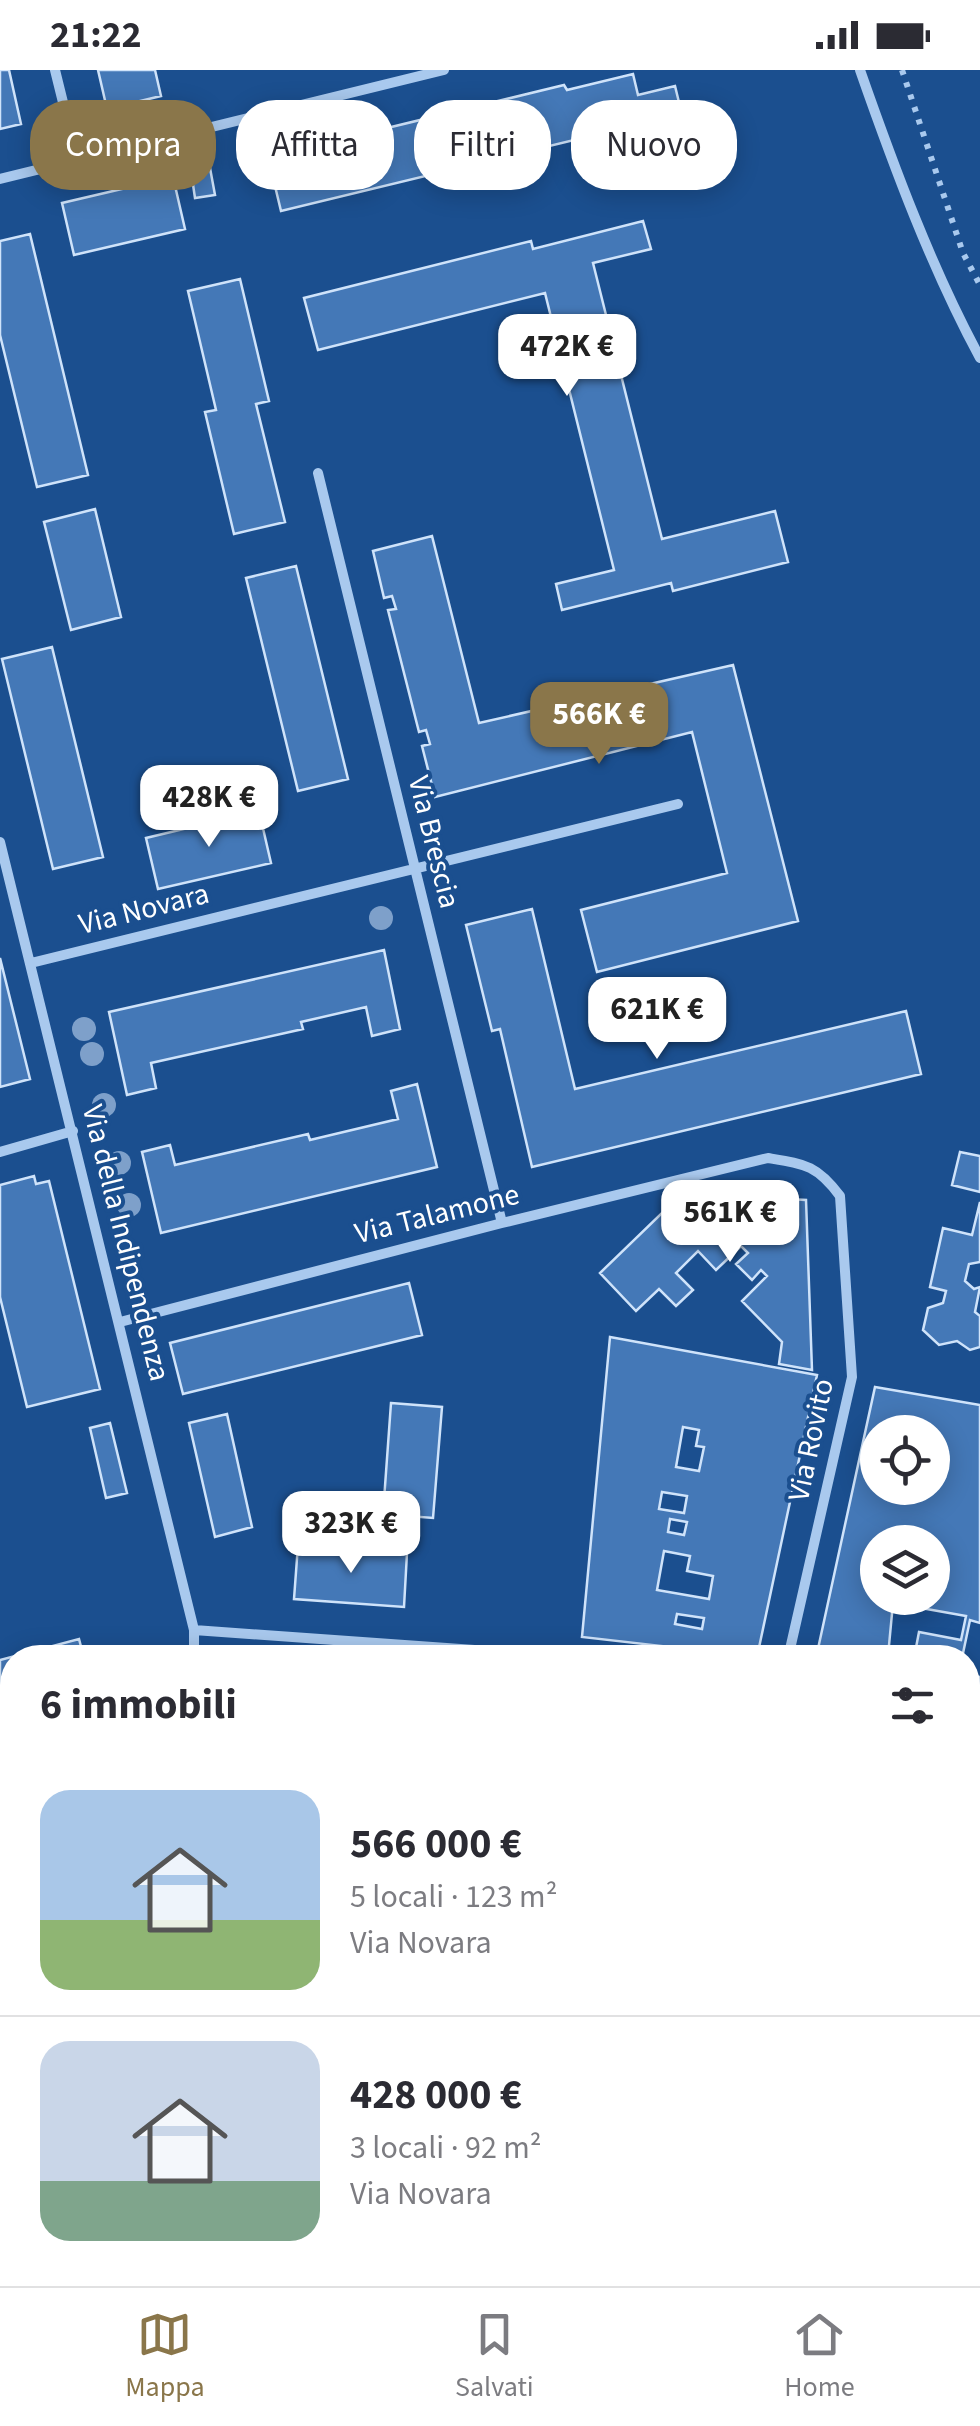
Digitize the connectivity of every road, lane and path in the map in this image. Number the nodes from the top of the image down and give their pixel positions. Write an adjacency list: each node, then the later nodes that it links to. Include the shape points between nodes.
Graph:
1 (55, 70): 5 (street)
2 (444, 70): 6 (street)
3 (860, 70): 10 (street)
4 (902, 70): 9 (path)
5 (62, 100)
6 (216, 125)
7 (30, 171): 8 (street)
8 (0, 179)
9 (980, 285)
10 (980, 358)
11 (318, 473): 14 (street, Via Brescia)
12 (678, 804): 14 (street, Via Novara)
13 (0, 842): 15 (street, Via della Indipendenza)
14 (415, 868): 15 (street, Via Novara); 19 (street, Via Brescia)
15 (30, 963): 16 (street, Via della Indipendenza)
16 (73, 1132): 17 (street); 20 (street, Via della Indipendenza)
17 (0, 1152)
18 (768, 1158): 19 (street, Via Talamone); 24 (street, Via Rovito, via 824,1174 840,1196 852,1377)
19 (502, 1223): 20 (street, Via Talamone)
20 (120, 1322): 21 (street, Via della Indipendenza)
21 (194, 1630): 22 (street, Via della Indipendenza); 23 (street)
22 (194, 1645)
23 (403, 1645)
24 (791, 1645)

